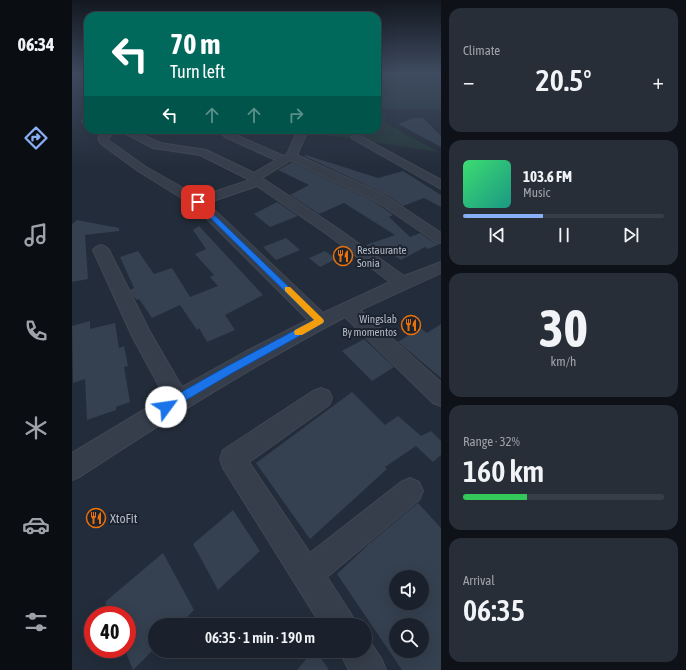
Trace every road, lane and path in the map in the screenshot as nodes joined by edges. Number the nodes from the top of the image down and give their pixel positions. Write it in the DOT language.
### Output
graph roads {
  1 [pos="106,134"];
  2 [pos="132,134"];
  3 [pos="301,134"];
  4 [pos="228,135"];
  5 [pos="356,137"];
  6 [pos="288,158"];
  7 [pos="256,179"];
  8 [pos="441,185"];
  9 [pos="198,202"];
  10 [pos="441,239"];
  11 [pos="101,250"];
  12 [pos="441,267"];
  13 [pos="402,283"];
  14 [pos="347,308"];
  15 [pos="320,321"];
  16 [pos="441,396"];
  17 [pos="321,398"];
  18 [pos="178,400"];
  19 [pos="72,466"];
  20 [pos="410,491"];
  21 [pos="307,574"];
  22 [pos="335,618"];
  23 [pos="361,658"];
  24 [pos="369,670"];
  1 -- 9 [label="street"];
  2 -- 7 [label="street"];
  3 -- 6 [label="street"];
  4 -- 6 [label="street"];
  5 -- 8 [label="street"];
  6 -- 7 [label="street"];
  6 -- 10 [label="street"];
  7 -- 9 [label="street"];
  7 -- 13 [label="street"];
  9 -- 15 [label="street"];
  11 -- 18 [label="street"];
  12 -- 13 [label="street"];
  13 -- 14 [label="street"];
  14 -- 15 [label="street"];
  14 -- 16 [label="street"];
  15 -- 18 [label="street"];
  17 -- 21 [label="street"];
  18 -- 19 [label="street"];
  20 -- 21 [label="street"];
  21 -- 22 [label="street"];
  23 -- 24 [label="street"];
}
